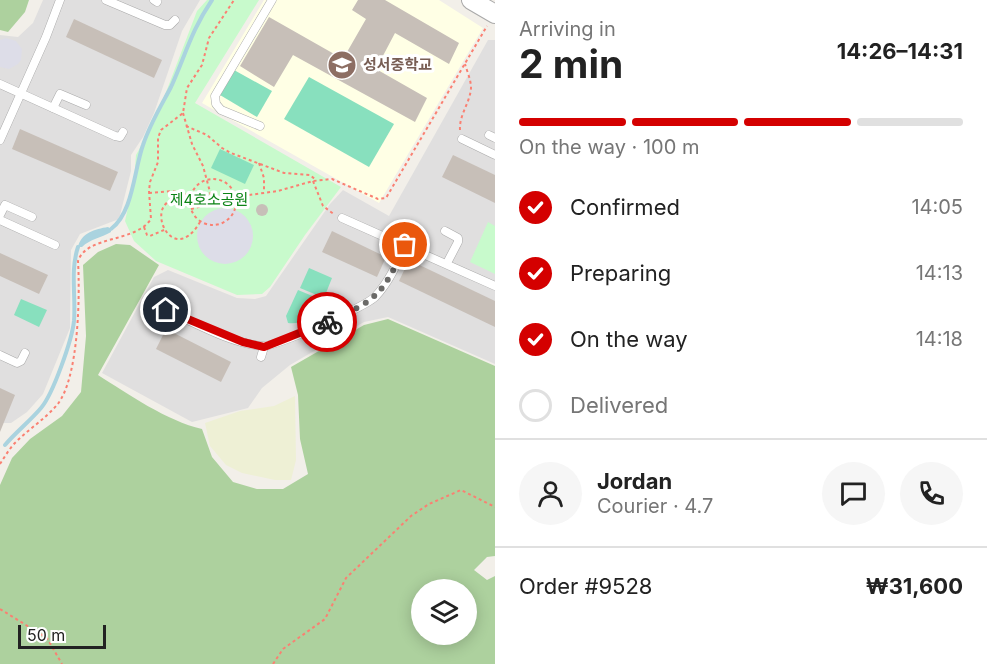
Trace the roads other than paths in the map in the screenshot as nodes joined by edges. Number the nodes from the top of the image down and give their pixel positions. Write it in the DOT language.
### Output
graph roads {
  1 [pos="60,0"];
  2 [pos="106,0"];
  3 [pos="272,0"];
  4 [pos="471,0"];
  5 [pos="495,14"];
  6 [pos="175,20"];
  7 [pos="0,84"];
  8 [pos="21,93"];
  9 [pos="86,105"];
  10 [pos="53,108"];
  11 [pos="260,126"];
  12 [pos="123,132"];
  13 [pos="462,139"];
  14 [pos="0,140"];
  15 [pos="495,154"];
  16 [pos="0,217"];
  17 [pos="32,217"];
  18 [pos="342,218"];
  19 [pos="445,231"];
  20 [pos="55,245"];
  21 [pos="405,245"];
  22 [pos="447,263"];
  23 [pos="495,286"];
  24 [pos="166,310"];
  25 [pos="264,347"];
  26 [pos="24,353"];
  27 [pos="0,354"];
  28 [pos="261,357"];
  1 -- 8 [label="lane"];
  2 -- 6 [label="lane"];
  3 -- 11 [label="lane"];
  4 -- 5 [label="street"];
  7 -- 8 [label="lane"];
  8 -- 10 [label="lane"];
  8 -- 14 [label="lane"];
  9 -- 10 [label="lane"];
  10 -- 12 [label="lane"];
  13 -- 15 [label="lane"];
  16 -- 17 [label="lane"];
  16 -- 20 [label="lane"];
  18 -- 21 [label="lane"];
  19 -- 22 [label="lane"];
  21 -- 22 [label="lane"];
  21 -- 25 [label="lane"];
  22 -- 23 [label="lane"];
  24 -- 25 [label="lane"];
  25 -- 28 [label="lane"];
  26 -- 27 [label="lane"];
}
